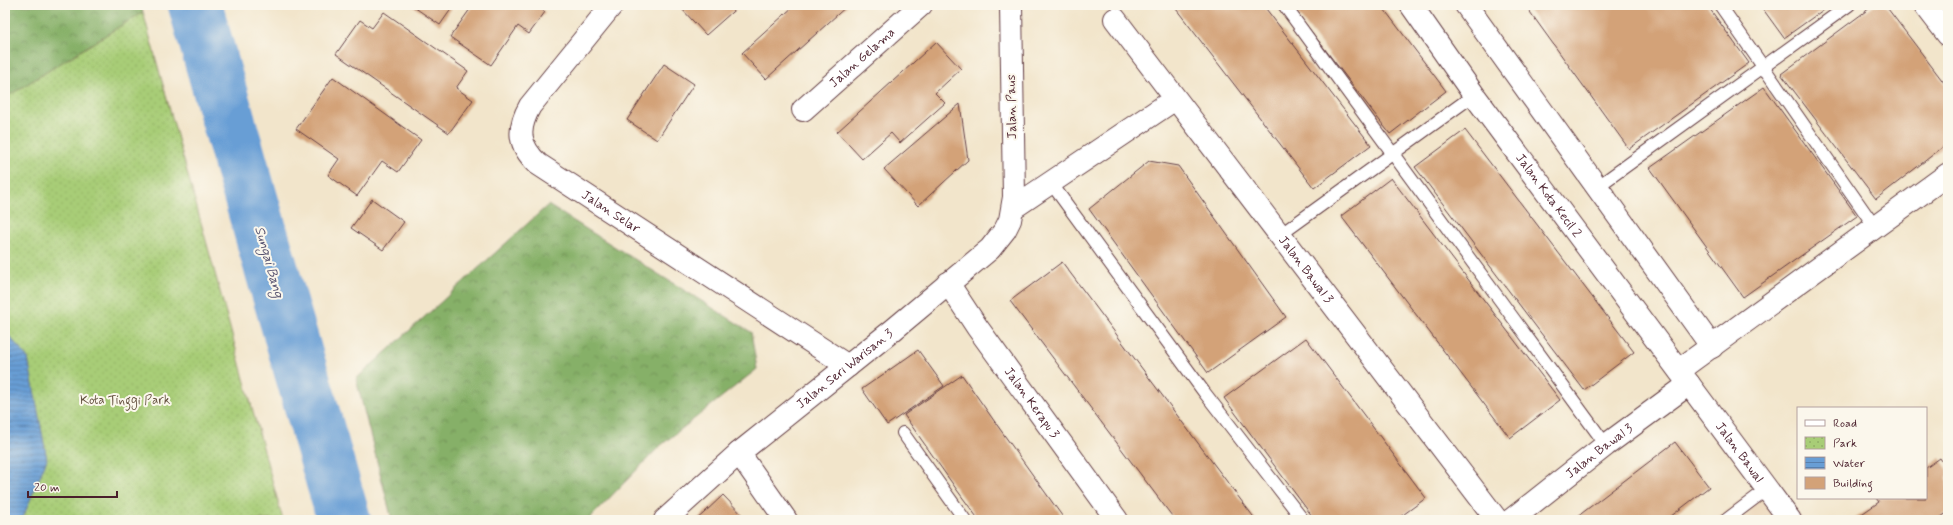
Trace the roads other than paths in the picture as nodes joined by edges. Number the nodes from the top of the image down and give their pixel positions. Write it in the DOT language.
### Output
graph roads {
  1 [pos="612,5"];
  2 [pos="921,5"];
  3 [pos="1011,5"];
  4 [pos="1284,5"];
  5 [pos="1411,5"];
  6 [pos="1466,5"];
  7 [pos="1720,5"];
  8 [pos="1849,5"];
  9 [pos="1926,5"];
  10 [pos="1115,20"];
  11 [pos="1948,35"];
  12 [pos="1764,66"];
  13 [pos="1474,95"];
  14 [pos="1175,98"];
  15 [pos="803,110"];
  16 [pos="1392,153"];
  17 [pos="1948,174"];
  18 [pos="1051,182"];
  19 [pos="1597,188"];
  20 [pos="1013,208"];
  21 [pos="1875,227"];
  22 [pos="1280,235"];
  23 [pos="948,283"];
  24 [pos="1712,347"];
  25 [pos="848,366"];
  26 [pos="1684,377"];
  27 [pos="903,432"];
  28 [pos="1606,445"];
  29 [pos="739,453"];
  30 [pos="1767,489"];
  31 [pos="665,520"];
  32 [pos="786,520"];
  33 [pos="965,520"];
  34 [pos="1117,520"];
  35 [pos="1303,520"];
  36 [pos="1498,520"];
  37 [pos="1510,520"];
  38 [pos="1726,520"];
  39 [pos="1790,520"];
  1 -- 25 [label="street, Jalan Selar"];
  2 -- 15 [label="street, Jalan Gelama"];
  3 -- 20 [label="street, Jalan Paus"];
  4 -- 16 [label="lane"];
  5 -- 13 [label="street, Jalan Kota Kecil 2"];
  6 -- 19 [label="street"];
  7 -- 12 [label="lane"];
  8 -- 12 [label="lane"];
  9 -- 11 [label="street"];
  10 -- 14 [label="street, Jalan Bawal 3"];
  12 -- 19 [label="lane"];
  12 -- 21 [label="lane"];
  13 -- 16 [label="lane"];
  13 -- 26 [label="street, Jalan Kota Kecil 2"];
  14 -- 18 [label="street"];
  14 -- 22 [label="street, Jalan Bawal 3"];
  16 -- 22 [label="lane"];
  16 -- 28 [label="lane"];
  17 -- 21 [label="street, Jalan Bawal 3"];
  18 -- 20 [label="street"];
  18 -- 35 [label="lane"];
  19 -- 24 [label="street"];
  20 -- 23 [label="street, Jalan Seri Warisan 3"];
  21 -- 24 [label="street, Jalan Bawal 3"];
  22 -- 36 [label="street, Jalan Bawal 3"];
  23 -- 25 [label="street, Jalan Seri Warisan 3"];
  23 -- 34 [label="street, Jalan Kerapu 3"];
  24 -- 26 [label="street, Jalan Bawal 3"];
  25 -- 29 [label="street, Jalan Seri Warisan 3"];
  26 -- 28 [label="street, Jalan Bawal 3"];
  26 -- 30 [label="street, Jalan Bawal"];
  27 -- 33 [label="lane"];
  28 -- 37 [label="street, Jalan Bawal 3"];
  29 -- 31 [label="street, Jalan Seri Warisan 3"];
  29 -- 32 [label="street"];
  30 -- 38 [label="lane"];
  30 -- 39 [label="street, Jalan Bawal"];
}
